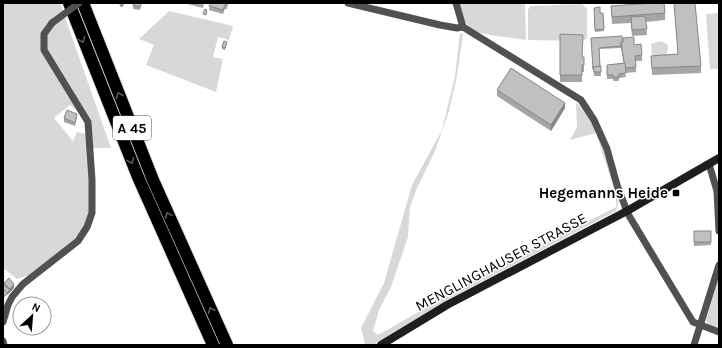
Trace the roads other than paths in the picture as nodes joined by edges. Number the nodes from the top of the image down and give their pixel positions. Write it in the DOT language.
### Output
graph roads {
  1 [pos="69,3"];
  2 [pos="79,3"];
  3 [pos="83,3"];
  4 [pos="348,3"];
  5 [pos="456,3"];
  6 [pos="463,27"];
  7 [pos="719,158"];
  8 [pos="709,164"];
  9 [pos="627,210"];
  10 [pos="719,231"];
  11 [pos="719,265"];
  12 [pos="198,313"];
  13 [pos="3,322"];
  14 [pos="699,325"];
  15 [pos="719,332"];
  16 [pos="3,341"];
  17 [pos="4,345"];
  18 [pos="209,345"];
  19 [pos="213,345"];
  20 [pos="227,345"];
  21 [pos="381,345"];
  22 [pos="694,345"];
  1 -- 12 [label="highway, A 45, one-way"];
  2 -- 13 [label="street, bridge"];
  20 -- 3 [label="highway, A 45, one-way"];
  4 -- 6 [label="street"];
  5 -- 6 [label="street"];
  6 -- 9 [label="street"];
  7 -- 8 [label="street, MENGLINGHAUSER STRASSE"];
  8 -- 9 [label="street, MENGLINGHAUSER STRASSE"];
  8 -- 10 [label="street"];
  9 -- 14 [label="street"];
  9 -- 21 [label="street, MENGLINGHAUSER STRASSE"];
  11 -- 14 [label="street"];
  12 -- 18 [label="highway"];
  12 -- 19 [label="highway, A 45"];
  14 -- 15 [label="street"];
  14 -- 22 [label="street"];
  16 -- 17 [label="street"];
}
